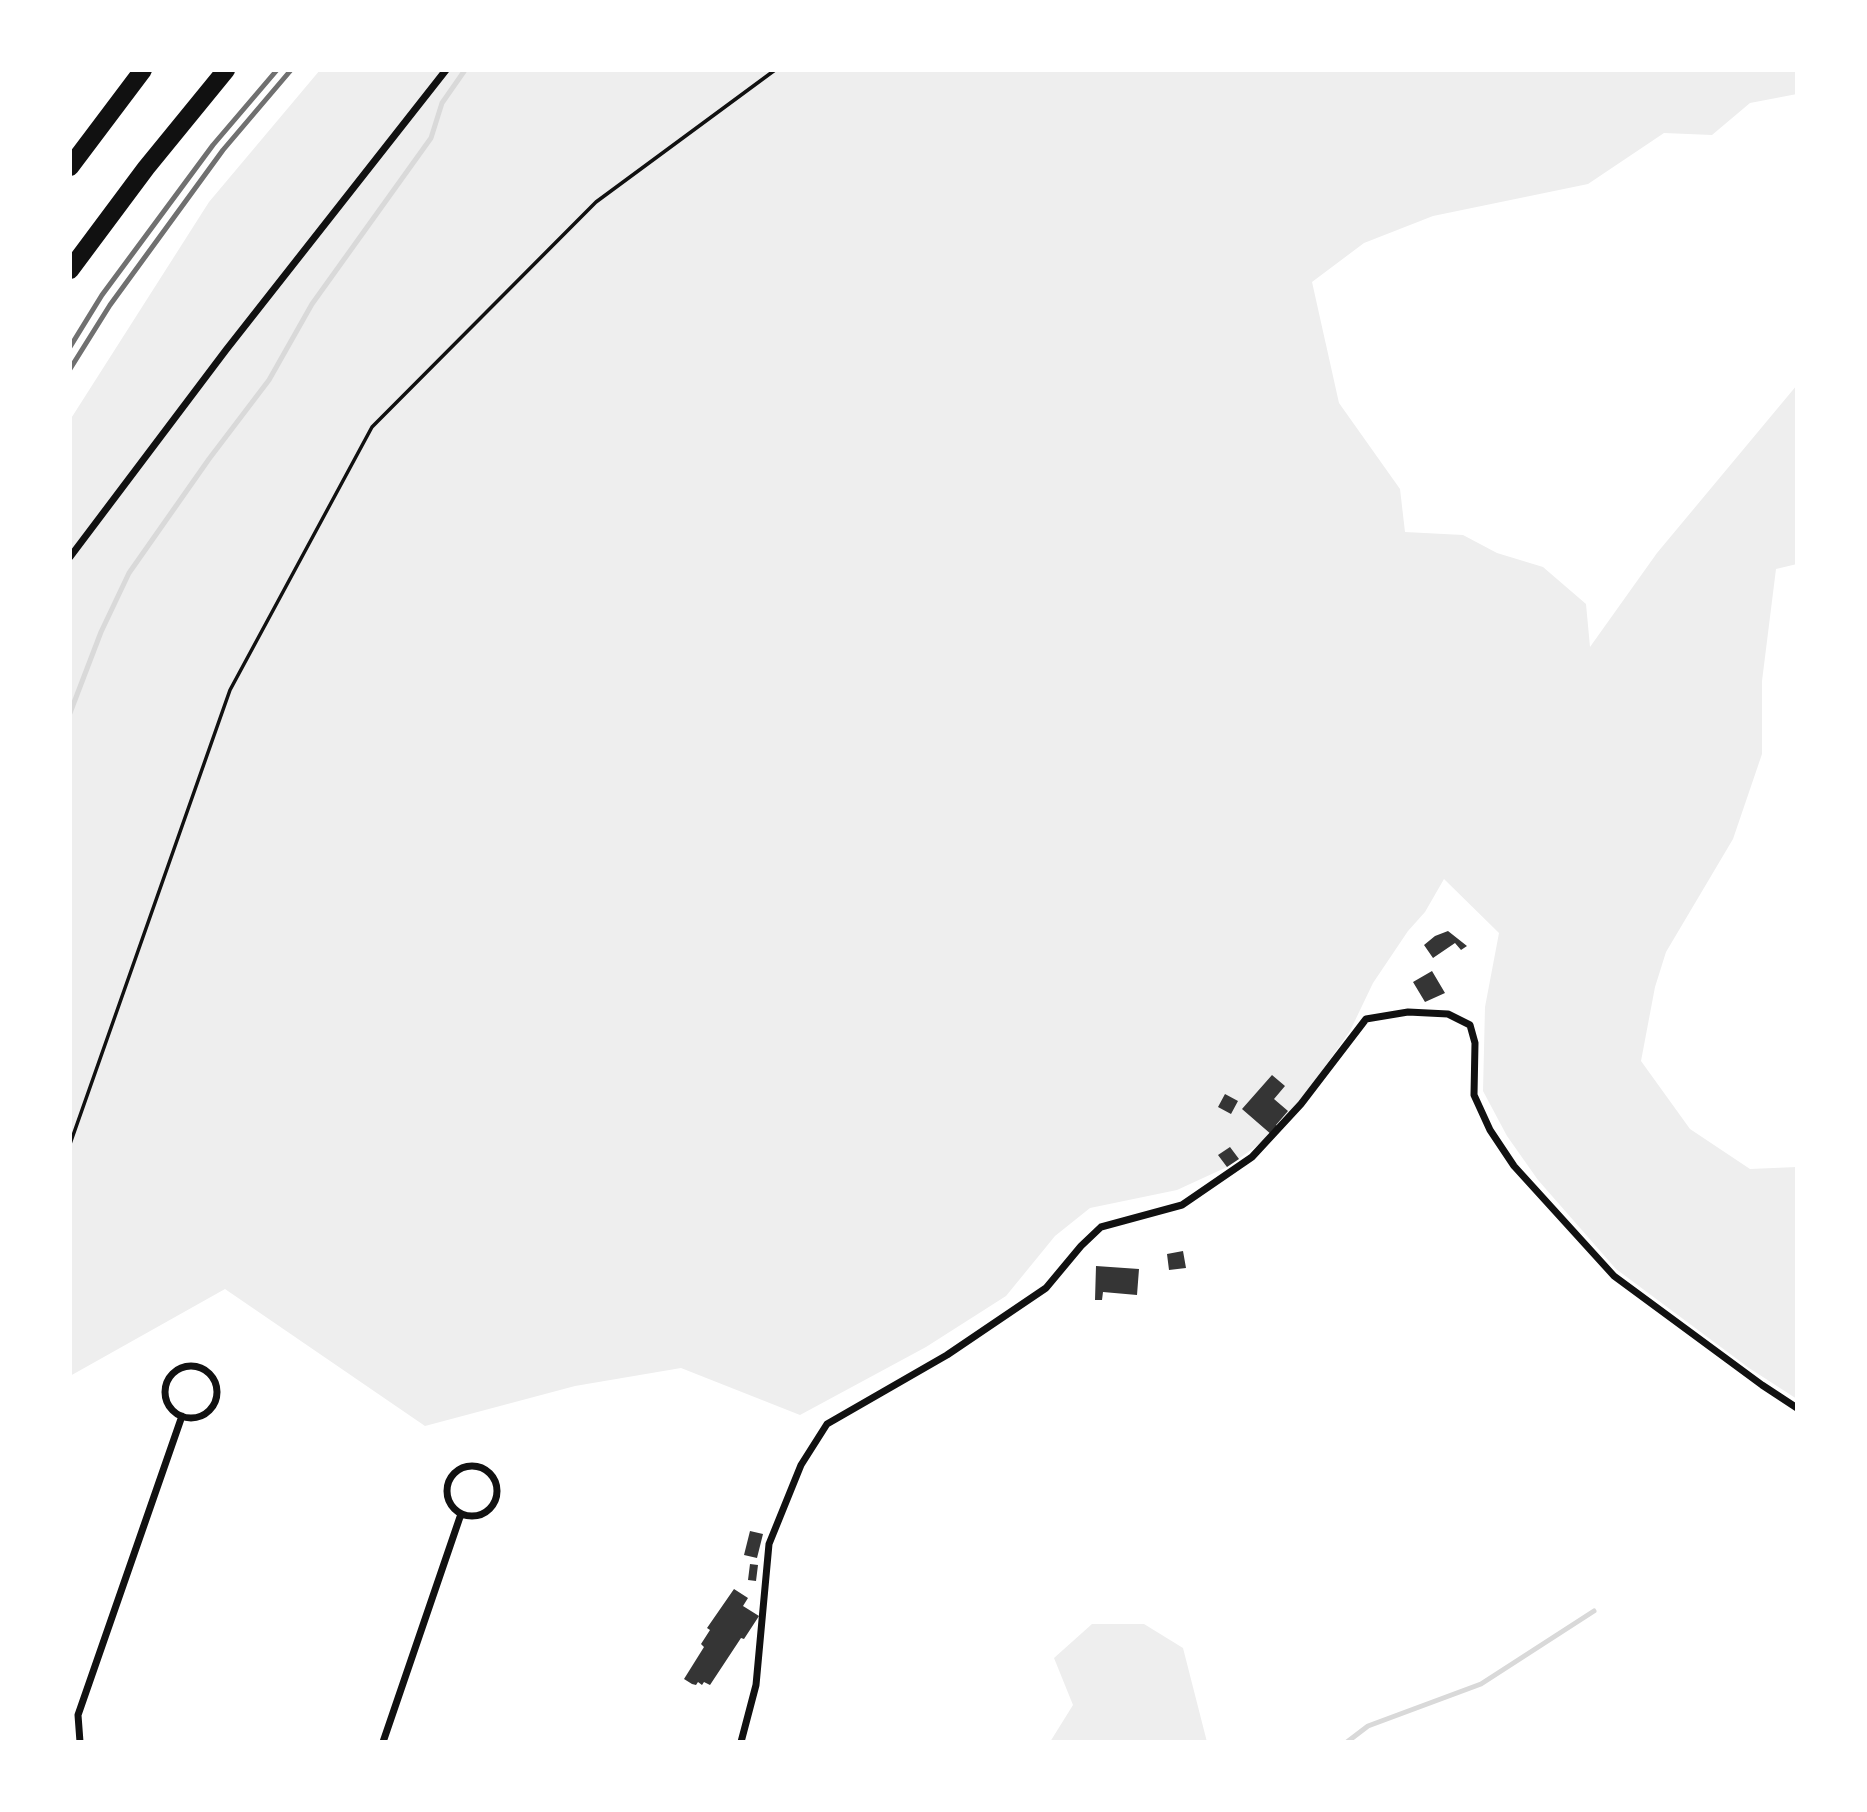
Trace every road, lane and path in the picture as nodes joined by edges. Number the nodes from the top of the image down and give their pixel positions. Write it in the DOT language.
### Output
graph roads {
  1 [pos="143,70"];
  2 [pos="226,70"];
  3 [pos="446,70"];
  4 [pos="775,70"];
  5 [pos="99,128"];
  6 [pos="70,153"];
  7 [pos="70,167"];
  8 [pos="70,270"];
  9 [pos="70,557"];
  10 [pos="70,1144"];
  11 [pos="1797,1408"];
  12 [pos="182,1416"];
  13 [pos="461,1514"];
  14 [pos="80,1742"];
  15 [pos="383,1742"];
  16 [pos="741,1742"];
  1 -- 5 [label="highway"];
  2 -- 8 [label="highway"];
  3 -- 9 [label="street"];
  4 -- 10 [label="path"];
  5 -- 6 [label="highway"];
  5 -- 7 [label="highway"];
  11 -- 16 [label="street"];
  12 -- 12 [label="street"];
  12 -- 14 [label="street"];
  13 -- 13 [label="street"];
  13 -- 15 [label="street"];
}
